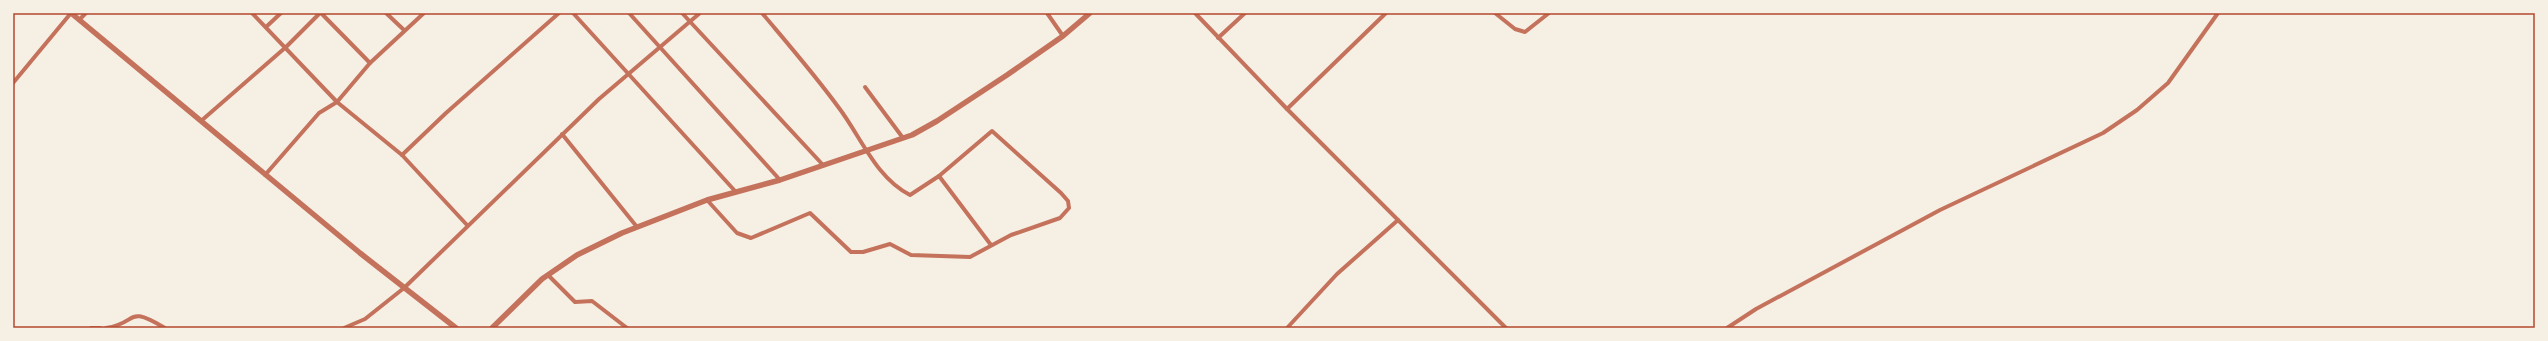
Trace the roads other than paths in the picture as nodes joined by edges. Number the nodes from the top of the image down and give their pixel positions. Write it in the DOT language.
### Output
graph roads {
  1 [pos="71,13"];
  2 [pos="86,13"];
  3 [pos="252,13"];
  4 [pos="281,13"];
  5 [pos="320,13"];
  6 [pos="386,13"];
  7 [pos="424,13"];
  8 [pos="559,13"];
  9 [pos="573,13"];
  10 [pos="629,13"];
  11 [pos="682,13"];
  12 [pos="700,13"];
  13 [pos="762,13"];
  14 [pos="1046,13"];
  15 [pos="1090,13"];
  16 [pos="1195,13"];
  17 [pos="1245,13"];
  18 [pos="1386,13"];
  19 [pos="1495,13"];
  20 [pos="1549,13"];
  21 [pos="2218,13"];
  22 [pos="79,20"];
  23 [pos="690,22"];
  24 [pos="266,27"];
  25 [pos="404,30"];
  26 [pos="1063,36"];
  27 [pos="1218,38"];
  28 [pos="286,47"];
  29 [pos="660,48"];
  30 [pos="370,63"];
  31 [pos="628,74"];
  32 [pos="13,83"];
  33 [pos="865,87"];
  34 [pos="337,102"];
  35 [pos="1288,109"];
  36 [pos="201,121"];
  37 [pos="562,134"];
  38 [pos="903,138"];
  39 [pos="868,151"];
  40 [pos="402,155"];
  41 [pos="823,166"];
  42 [pos="264,175"];
  43 [pos="939,176"];
  44 [pos="780,180"];
  45 [pos="735,191"];
  46 [pos="707,200"];
  47 [pos="1398,220"];
  48 [pos="467,225"];
  49 [pos="637,227"];
  50 [pos="991,245"];
  51 [pos="548,275"];
  52 [pos="404,288"];
  53 [pos="114,327"];
  54 [pos="91,328"];
  55 [pos="100,328"];
  56 [pos="106,328"];
  57 [pos="165,328"];
  58 [pos="344,328"];
  59 [pos="456,328"];
  60 [pos="492,328"];
  61 [pos="627,328"];
  62 [pos="1287,328"];
  63 [pos="1506,328"];
  64 [pos="1727,328"];
  1 -- 22 [label="street"];
  1 -- 32 [label="street"];
  2 -- 22 [label="street"];
  3 -- 24 [label="street"];
  4 -- 24 [label="street"];
  5 -- 28 [label="street"];
  5 -- 30 [label="street"];
  6 -- 25 [label="street"];
  7 -- 25 [label="street"];
  8 -- 40 [label="street"];
  9 -- 31 [label="street"];
  10 -- 29 [label="street"];
  11 -- 23 [label="street"];
  12 -- 23 [label="street"];
  13 -- 39 [label="street"];
  14 -- 26 [label="street"];
  15 -- 26 [label="street"];
  16 -- 27 [label="street"];
  17 -- 27 [label="street"];
  18 -- 35 [label="street"];
  19 -- 20 [label="street"];
  21 -- 64 [label="street"];
  22 -- 36 [label="street"];
  23 -- 29 [label="street"];
  23 -- 41 [label="street"];
  24 -- 28 [label="street"];
  25 -- 30 [label="street"];
  26 -- 38 [label="street"];
  27 -- 35 [label="street"];
  28 -- 34 [label="street"];
  28 -- 36 [label="street"];
  29 -- 31 [label="street"];
  29 -- 44 [label="street"];
  30 -- 34 [label="street"];
  31 -- 37 [label="street"];
  31 -- 45 [label="street"];
  33 -- 38 [label="street"];
  34 -- 40 [label="street"];
  34 -- 42 [label="street"];
  35 -- 47 [label="street"];
  36 -- 42 [label="street"];
  37 -- 48 [label="street"];
  37 -- 49 [label="street"];
  38 -- 39 [label="street"];
  39 -- 41 [label="street"];
  39 -- 43 [label="street"];
  40 -- 48 [label="street"];
  41 -- 44 [label="street"];
  42 -- 52 [label="street"];
  43 -- 50 [label="street"];
  43 -- 50 [label="street"];
  44 -- 45 [label="street"];
  45 -- 46 [label="street"];
  46 -- 49 [label="street"];
  46 -- 50 [label="street"];
  47 -- 62 [label="street"];
  47 -- 63 [label="street"];
  48 -- 52 [label="street"];
  49 -- 51 [label="street"];
  51 -- 60 [label="street"];
  51 -- 61 [label="street"];
  52 -- 58 [label="street"];
  52 -- 59 [label="street"];
  53 -- 56 [label="street"];
  53 -- 57 [label="street"];
  54 -- 55 [label="street"];
}
